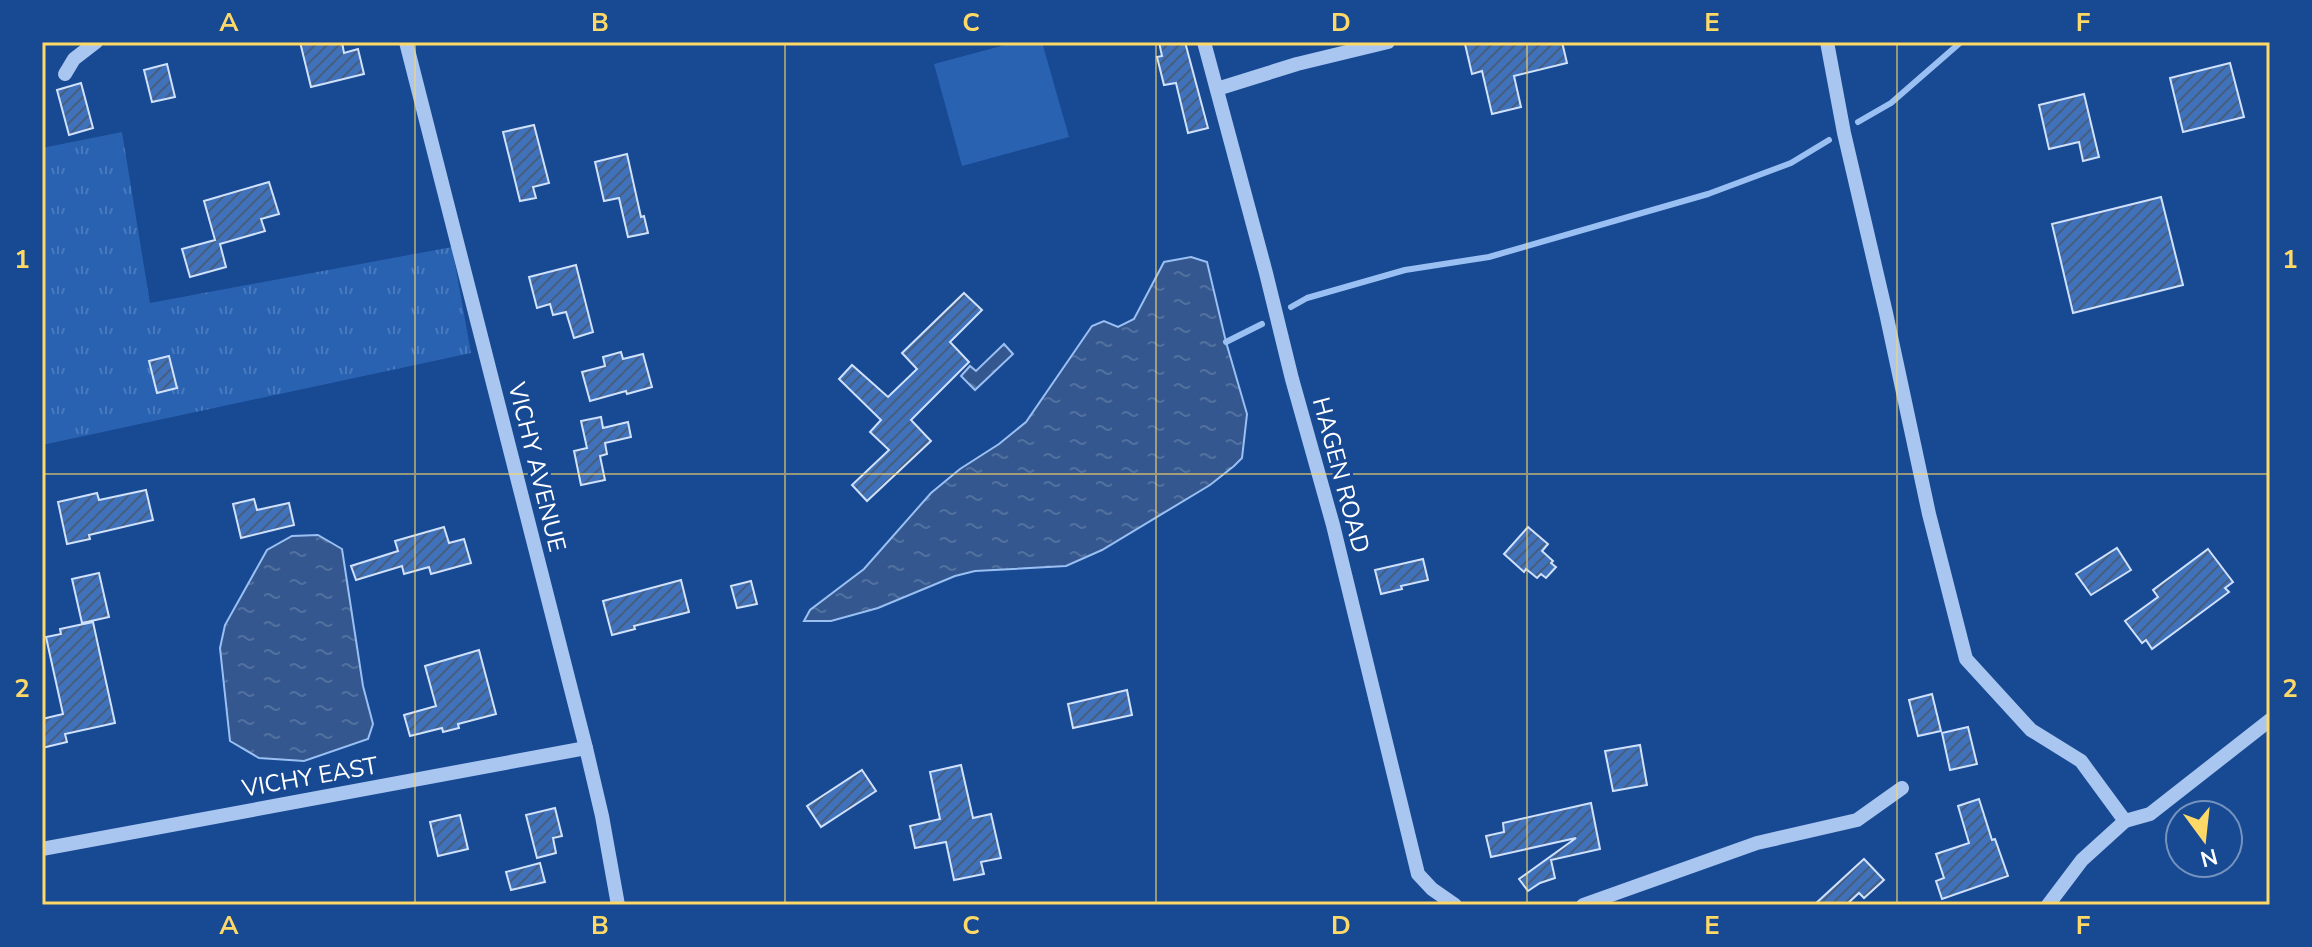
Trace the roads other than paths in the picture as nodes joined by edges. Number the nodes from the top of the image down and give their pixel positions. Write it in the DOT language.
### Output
graph roads {
  1 [pos="96,42"];
  2 [pos="406,42"];
  3 [pos="1204,42"];
  4 [pos="1388,42"];
  5 [pos="1827,42"];
  6 [pos="65,74"];
  7 [pos="1217,89"];
  8 [pos="2270,720"];
  9 [pos="586,748"];
  10 [pos="1902,788"];
  11 [pos="2125,821"];
  12 [pos="42,849"];
  13 [pos="618,905"];
  14 [pos="1455,905"];
  15 [pos="1583,905"];
  16 [pos="2048,905"];
  1 -- 6 [label="street"];
  2 -- 9 [label="street, VICHY AVENUE"];
  3 -- 7 [label="street, HAGEN ROAD"];
  4 -- 7 [label="street"];
  5 -- 11 [label="street"];
  7 -- 14 [label="street, HAGEN ROAD"];
  8 -- 11 [label="street"];
  9 -- 12 [label="street, VICHY EAST"];
  9 -- 13 [label="street, VICHY AVENUE"];
  10 -- 15 [label="street"];
  11 -- 16 [label="street"];
}
